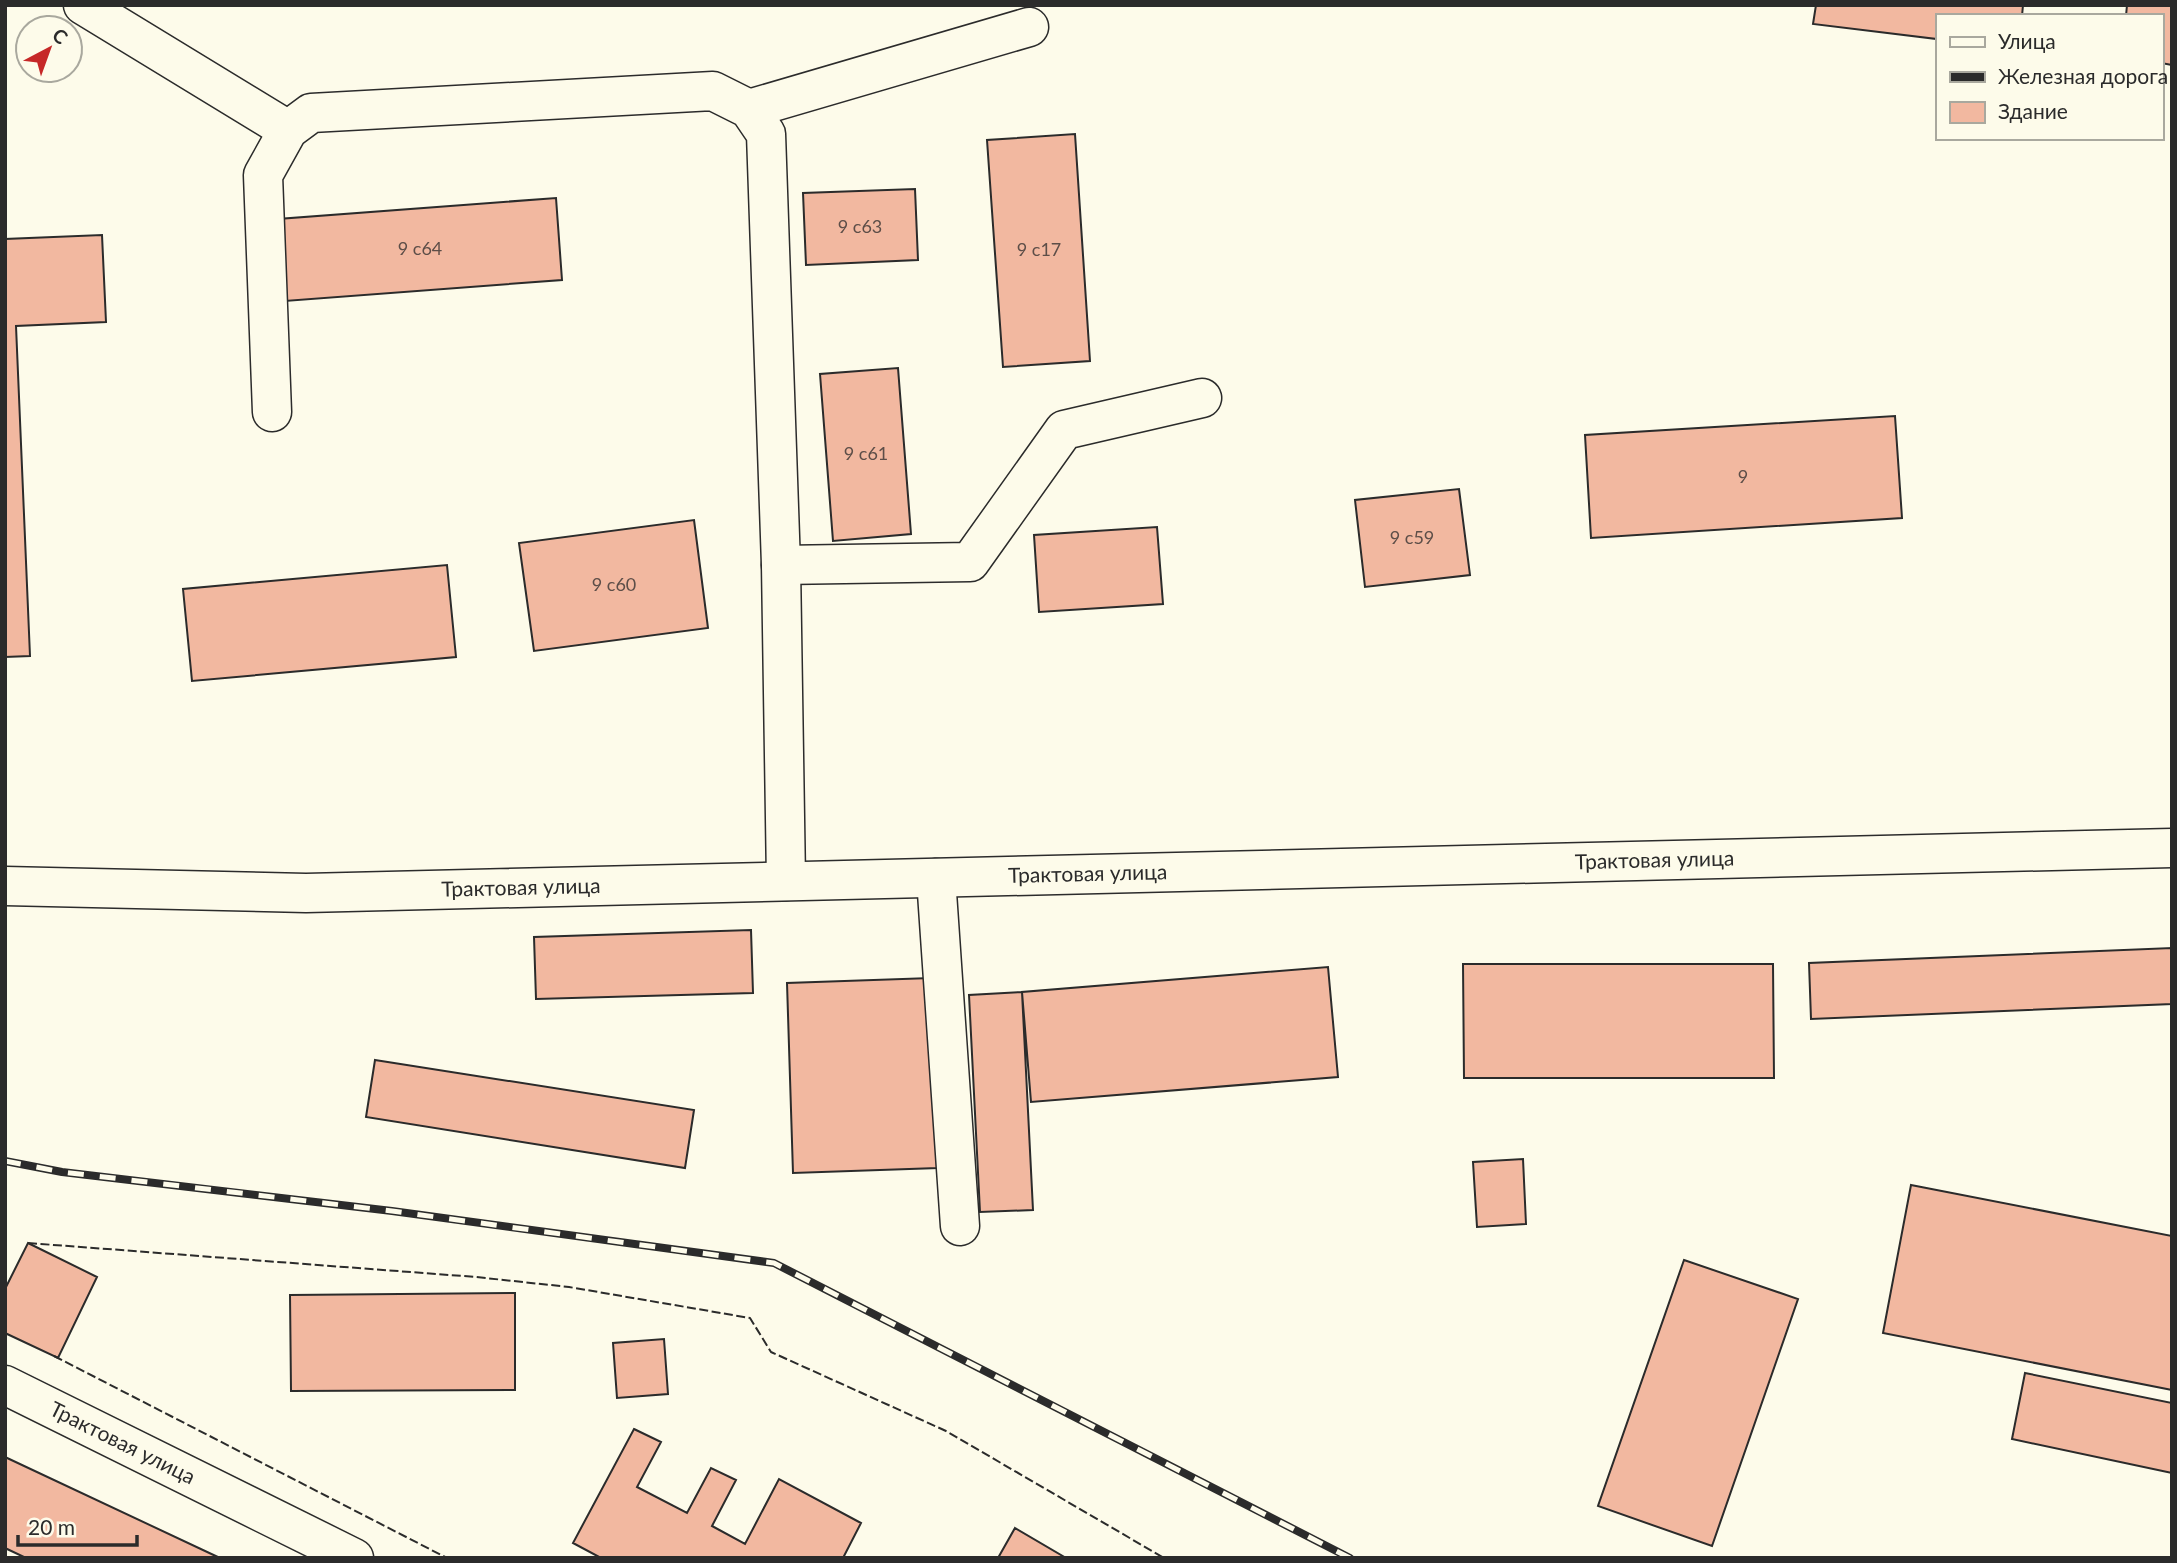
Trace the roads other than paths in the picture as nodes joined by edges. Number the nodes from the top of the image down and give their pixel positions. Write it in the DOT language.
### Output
graph roads {
  1 [pos="83,5"];
  2 [pos="1029,27"];
  3 [pos="748,109"];
  4 [pos="288,130"];
  5 [pos="1202,398"];
  6 [pos="272,412"];
  7 [pos="782,565"];
  8 [pos="2172,848"];
  9 [pos="936,878"];
  10 [pos="786,881"];
  11 [pos="5,886"];
  12 [pos="960,1226"];
  13 [pos="5,1385"];
  14 [pos="354,1558"];
  1 -- 4 [label="main road"];
  2 -- 3 [label="main road"];
  3 -- 4 [label="main road"];
  3 -- 7 [label="main road"];
  4 -- 6 [label="main road"];
  5 -- 7 [label="main road"];
  7 -- 10 [label="main road"];
  8 -- 9 [label="main road, Трактовая улица"];
  9 -- 10 [label="main road, Трактовая улица"];
  9 -- 12 [label="main road"];
  10 -- 11 [label="main road, Трактовая улица"];
  13 -- 14 [label="main road, Трактовая улица"];
}
